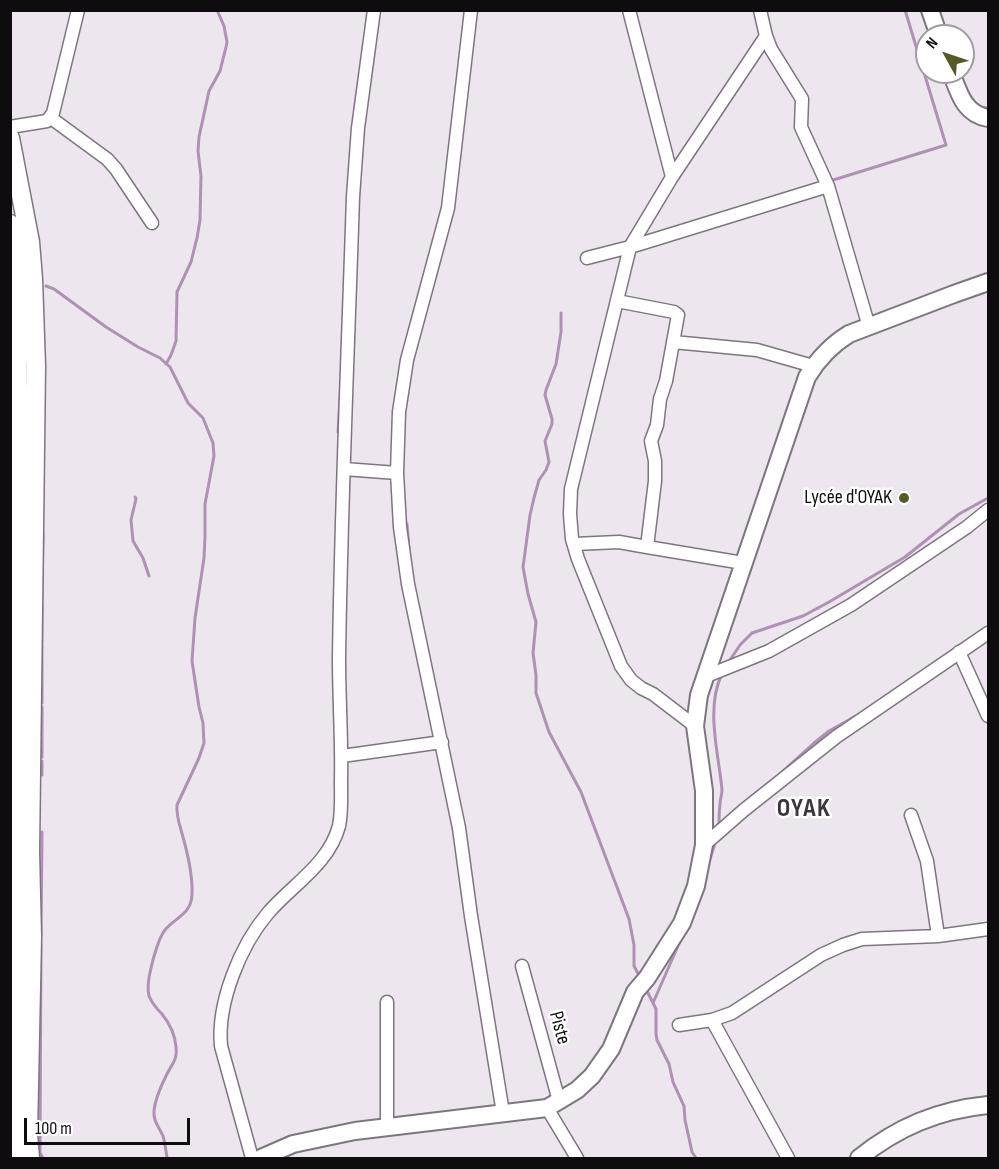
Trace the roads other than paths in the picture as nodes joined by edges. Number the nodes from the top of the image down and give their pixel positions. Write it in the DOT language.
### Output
graph roads {
  1 [pos="78,10"];
  2 [pos="374,10"];
  3 [pos="471,10"];
  4 [pos="629,10"];
  5 [pos="760,10"];
  6 [pos="766,36"];
  7 [pos="955,84"];
  8 [pos="51,118"];
  9 [pos="988,118"];
  10 [pos="10,127"];
  11 [pos="10,138"];
  12 [pos="672,177"];
  13 [pos="828,186"];
  14 [pos="152,223"];
  15 [pos="10,224"];
  16 [pos="630,247"];
  17 [pos="587,258"];
  18 [pos="988,282"];
  19 [pos="617,301"];
  20 [pos="869,327"];
  21 [pos="673,342"];
  22 [pos="813,366"];
  23 [pos="344,469"];
  24 [pos="397,473"];
  25 [pos="14,478"];
  26 [pos="988,510"];
  27 [pos="574,544"];
  28 [pos="647,548"];
  29 [pos="743,563"];
  30 [pos="988,633"];
  31 [pos="959,652"];
  32 [pos="704,677"];
  33 [pos="14,716"];
  34 [pos="988,716"];
  35 [pos="695,726"];
  36 [pos="442,742"];
  37 [pos="342,756"];
  38 [pos="911,815"];
  39 [pos="704,844"];
  40 [pos="988,929"];
  41 [pos="938,936"];
  42 [pos="522,966"];
  43 [pos="387,1002"];
  44 [pos="19,1003"];
  45 [pos="712,1020"];
  46 [pos="680,1025"];
  47 [pos="553,1105"];
  48 [pos="988,1106"];
  49 [pos="503,1113"];
  50 [pos="387,1128"];
  51 [pos="12,1132"];
  52 [pos="15,1158"];
  53 [pos="30,1158"];
  54 [pos="252,1158"];
  55 [pos="261,1158"];
  56 [pos="577,1158"];
  57 [pos="788,1158"];
  58 [pos="859,1158"];
  1 -- 8 [label="street"];
  2 -- 23 [label="street"];
  3 -- 24 [label="street"];
  4 -- 12 [label="street"];
  5 -- 6 [label="street"];
  6 -- 12 [label="street"];
  6 -- 13 [label="street"];
  7 -- 9 [label="main road"];
  8 -- 10 [label="street"];
  8 -- 14 [label="street"];
  11 -- 44 [label="main road"];
  12 -- 16 [label="street"];
  13 -- 16 [label="street"];
  13 -- 20 [label="street"];
  15 -- 25 [label="main road"];
  16 -- 17 [label="street"];
  16 -- 19 [label="street"];
  18 -- 20 [label="main road"];
  19 -- 21 [label="street"];
  19 -- 27 [label="street"];
  20 -- 22 [label="main road"];
  21 -- 22 [label="street"];
  21 -- 28 [label="street"];
  22 -- 29 [label="main road"];
  23 -- 24 [label="street"];
  23 -- 37 [label="street"];
  24 -- 36 [label="street"];
  25 -- 33 [label="main road"];
  26 -- 32 [label="street"];
  27 -- 28 [label="street"];
  27 -- 35 [label="street"];
  28 -- 29 [label="street"];
  29 -- 32 [label="main road"];
  30 -- 31 [label="street"];
  31 -- 34 [label="street"];
  31 -- 39 [label="street"];
  32 -- 35 [label="main road"];
  33 -- 44 [label="main road"];
  35 -- 39 [label="main road"];
  36 -- 37 [label="street"];
  36 -- 49 [label="street"];
  37 -- 54 [label="street"];
  38 -- 41 [label="street"];
  39 -- 47 [label="main road"];
  40 -- 41 [label="street"];
  41 -- 45 [label="street"];
  42 -- 47 [label="street, Piste"];
  43 -- 50 [label="street"];
  44 -- 51 [label="main road"];
  44 -- 53 [label="main road"];
  45 -- 46 [label="street"];
  45 -- 57 [label="street"];
  47 -- 49 [label="main road"];
  47 -- 56 [label="street, Piste"];
  48 -- 58 [label="main road"];
  49 -- 50 [label="main road"];
  50 -- 55 [label="main road"];
  51 -- 52 [label="main road"];
}
